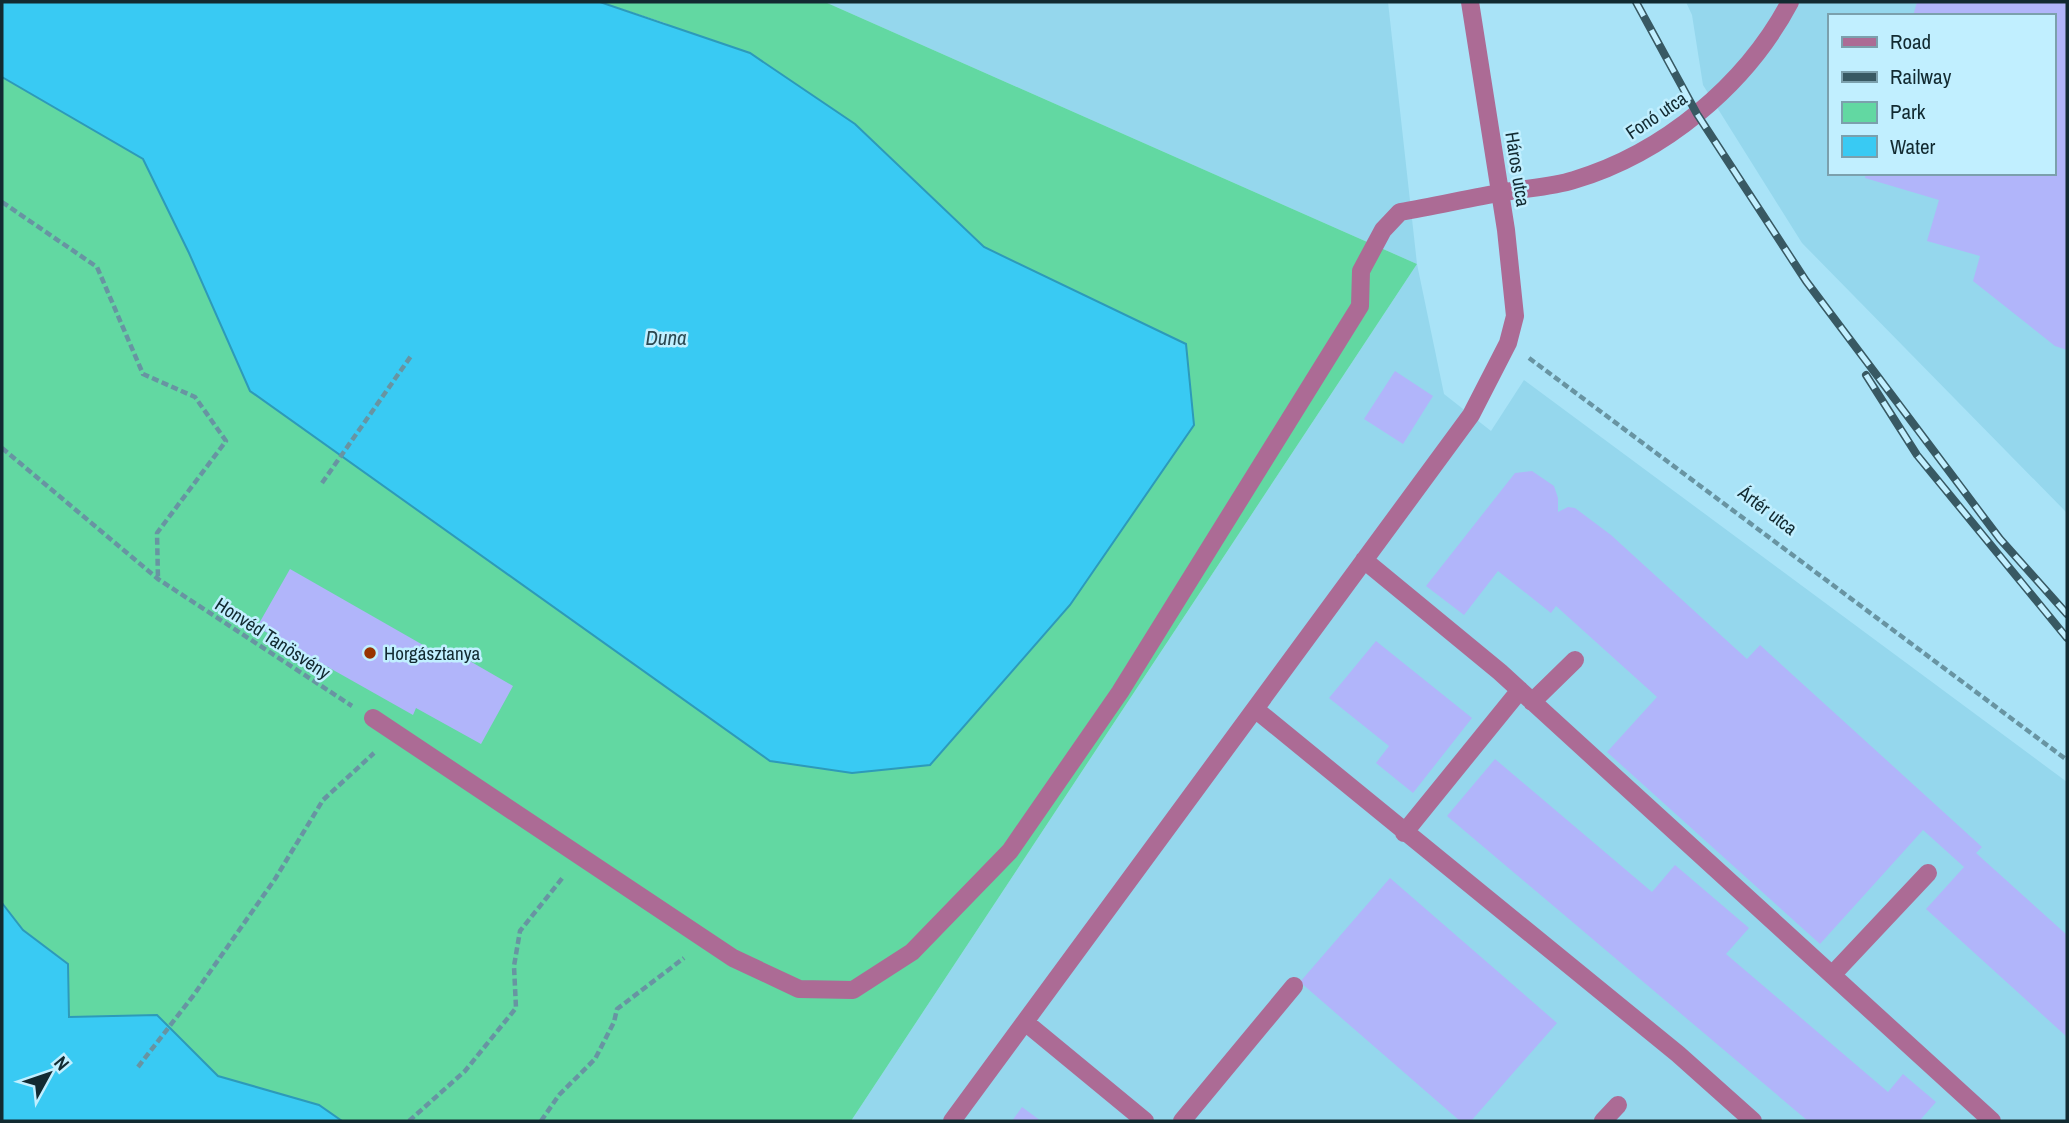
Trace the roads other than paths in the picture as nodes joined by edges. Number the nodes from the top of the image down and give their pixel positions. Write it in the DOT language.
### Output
graph roads {
  1 [pos="1470,2"];
  2 [pos="1790,2"];
  3 [pos="1500,193"];
  4 [pos="1364,561"];
  5 [pos="1575,660"];
  6 [pos="1526,696"];
  7 [pos="1255,709"];
  8 [pos="373,718"];
  9 [pos="1404,833"];
  10 [pos="1928,873"];
  11 [pos="1832,975"];
  12 [pos="1294,986"];
  13 [pos="1025,1022"];
  14 [pos="1618,1105"];
  15 [pos="952,1121"];
  16 [pos="1145,1121"];
  17 [pos="1182,1121"];
  18 [pos="1603,1121"];
  19 [pos="1753,1121"];
  20 [pos="1992,1121"];
  1 -- 3 [label="street, Háros utca"];
  2 -- 3 [label="street, Fonó utca"];
  3 -- 4 [label="street, Háros utca"];
  3 -- 8 [label="street, Fonó utca"];
  4 -- 6 [label="street"];
  4 -- 7 [label="street"];
  5 -- 6 [label="street"];
  6 -- 9 [label="street"];
  6 -- 11 [label="street"];
  7 -- 9 [label="street"];
  7 -- 13 [label="street"];
  9 -- 19 [label="street"];
  10 -- 11 [label="street"];
  11 -- 20 [label="street"];
  12 -- 17 [label="street"];
  13 -- 15 [label="street"];
  13 -- 16 [label="street"];
  14 -- 18 [label="street"];
}
